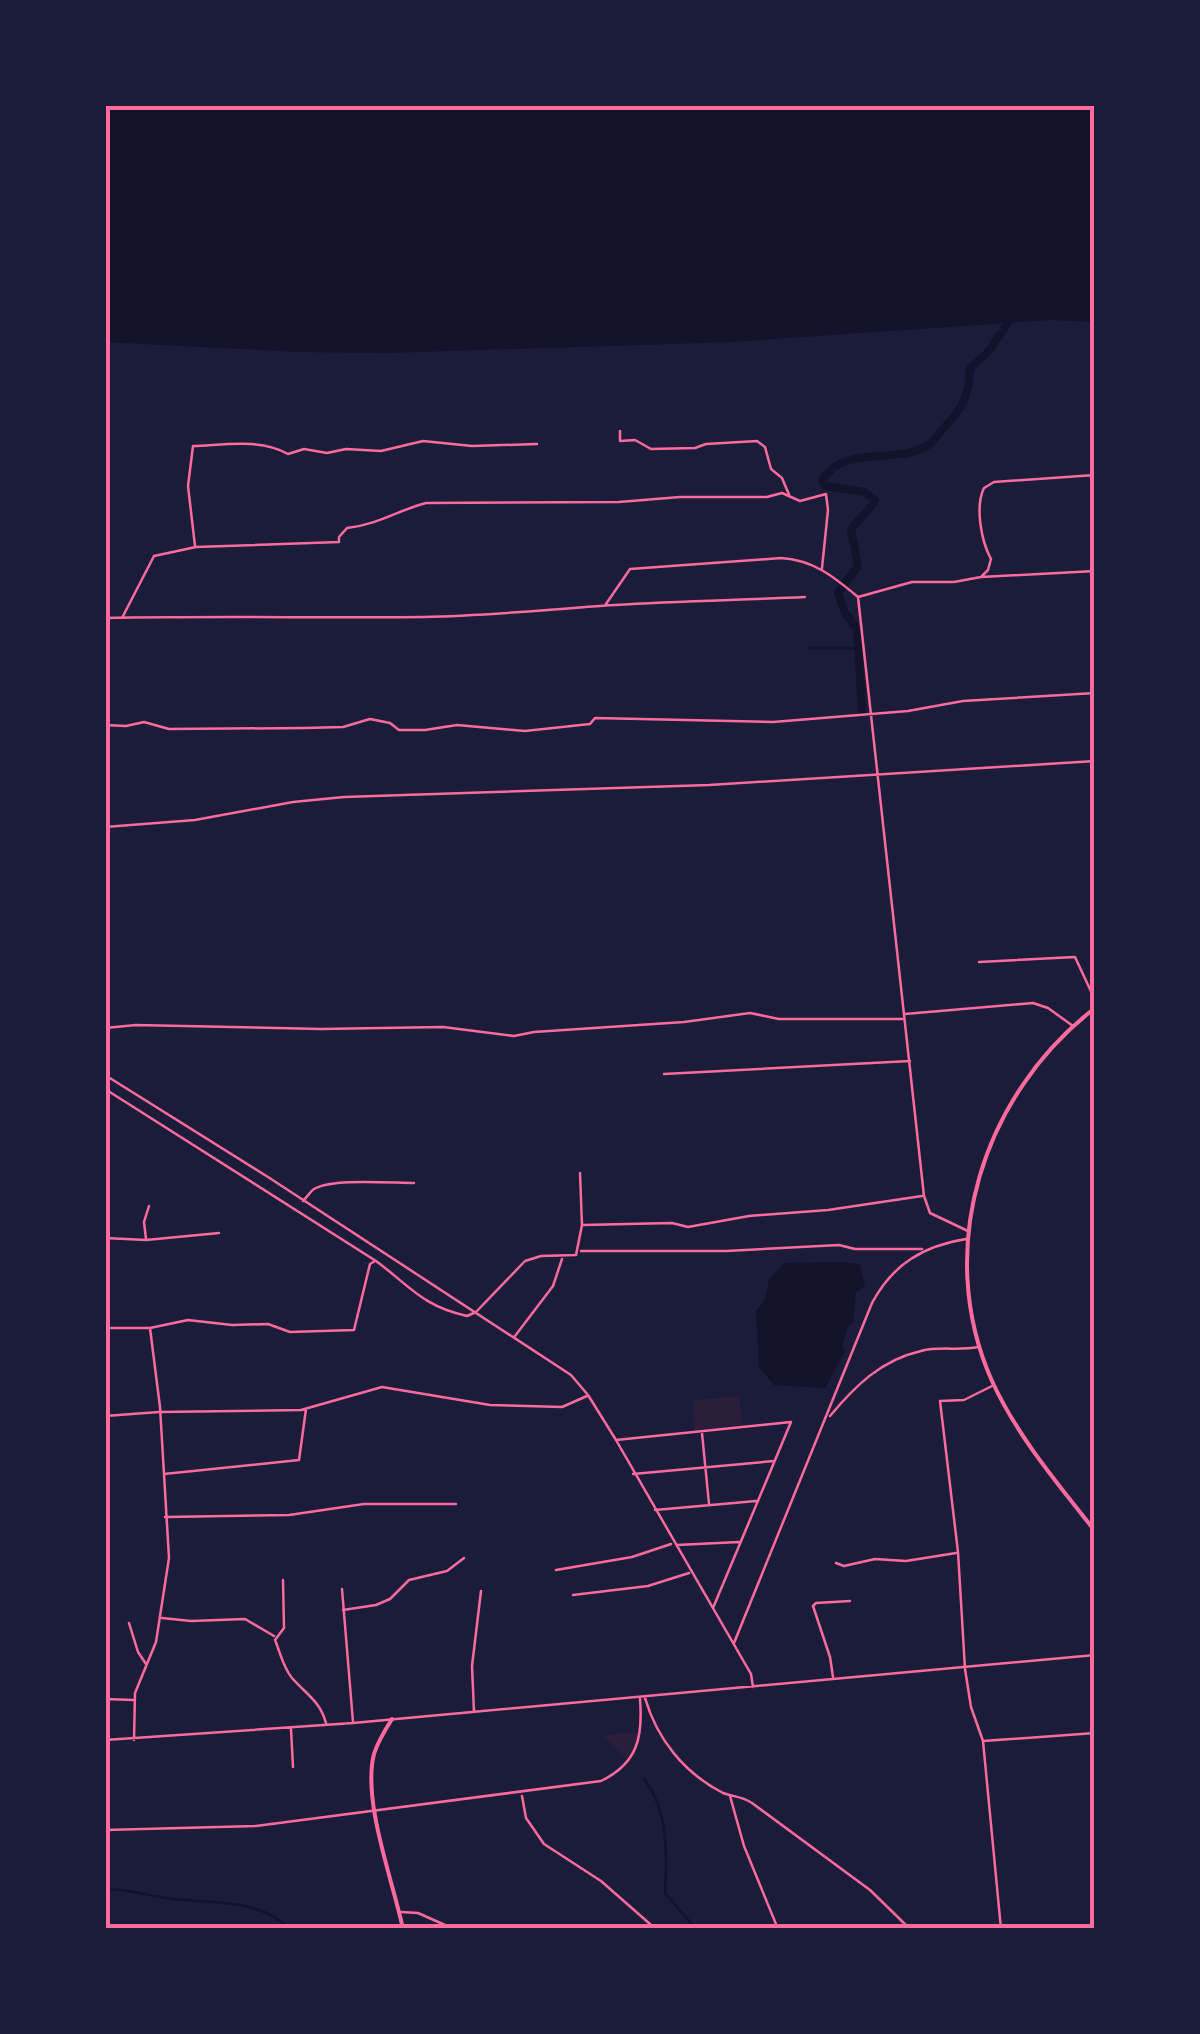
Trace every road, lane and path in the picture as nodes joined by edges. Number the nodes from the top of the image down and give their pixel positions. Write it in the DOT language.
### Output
graph roads {
  1 [pos="620,431"];
  2 [pos="536,444"];
  3 [pos="1095,475"];
  4 [pos="790,498"];
  5 [pos="196,547"];
  6 [pos="822,568"];
  7 [pos="1095,571"];
  8 [pos="981,577"];
  9 [pos="805,597"];
  10 [pos="858,597"];
  11 [pos="605,606"];
  12 [pos="105,618"];
  13 [pos="122,618"];
  14 [pos="1095,693"];
  15 [pos="871,715"];
  16 [pos="105,725"];
  17 [pos="1095,761"];
  18 [pos="878,775"];
  19 [pos="105,826"];
  20 [pos="979,962"];
  21 [pos="1095,1000"];
  22 [pos="1095,1008"];
  23 [pos="904,1016"];
  24 [pos="1073,1026"];
  25 [pos="105,1028"];
  26 [pos="910,1061"];
  27 [pos="664,1074"];
  28 [pos="105,1075"];
  29 [pos="105,1089"];
  30 [pos="580,1174"];
  31 [pos="268,1178"];
  32 [pos="414,1183"];
  33 [pos="261,1188"];
  34 [pos="924,1196"];
  35 [pos="304,1202"];
  36 [pos="148,1206"];
  37 [pos="582,1225"];
  38 [pos="968,1231"];
  39 [pos="219,1234"];
  40 [pos="105,1238"];
  41 [pos="968,1239"];
  42 [pos="146,1240"];
  43 [pos="925,1249"];
  44 [pos="580,1251"];
  45 [pos="563,1257"];
  46 [pos="376,1261"];
  47 [pos="476,1312"];
  48 [pos="105,1328"];
  49 [pos="150,1328"];
  50 [pos="514,1338"];
  51 [pos="979,1346"];
  52 [pos="994,1385"];
  53 [pos="588,1396"];
  54 [pos="307,1408"];
  55 [pos="159,1412"];
  56 [pos="105,1416"];
  57 [pos="826,1421"];
  58 [pos="702,1431"];
  59 [pos="616,1440"];
  60 [pos="775,1461"];
  61 [pos="704,1468"];
  62 [pos="162,1474"];
  63 [pos="632,1474"];
  64 [pos="758,1501"];
  65 [pos="456,1504"];
  66 [pos="709,1506"];
  67 [pos="654,1510"];
  68 [pos="165,1517"];
  69 [pos="1095,1531"];
  70 [pos="741,1542"];
  71 [pos="674,1544"];
  72 [pos="958,1552"];
  73 [pos="464,1558"];
  74 [pos="836,1563"];
  75 [pos="556,1570"];
  76 [pos="691,1573"];
  77 [pos="284,1580"];
  78 [pos="342,1590"];
  79 [pos="481,1591"];
  80 [pos="573,1595"];
  81 [pos="850,1601"];
  82 [pos="343,1610"];
  83 [pos="712,1610"];
  84 [pos="160,1618"];
  85 [pos="130,1623"];
  86 [pos="275,1637"];
  87 [pos="733,1645"];
  88 [pos="1095,1655"];
  89 [pos="147,1666"];
  90 [pos="966,1668"];
  91 [pos="833,1680"];
  92 [pos="754,1688"];
  93 [pos="642,1697"];
  94 [pos="105,1699"];
  95 [pos="134,1700"];
  96 [pos="474,1712"];
  97 [pos="392,1719"];
  98 [pos="353,1723"];
  99 [pos="326,1725"];
  100 [pos="291,1728"];
  101 [pos="1095,1732"];
  102 [pos="105,1740"];
  103 [pos="134,1740"];
  104 [pos="983,1742"];
  105 [pos="293,1767"];
  106 [pos="521,1794"];
  107 [pos="730,1795"];
  108 [pos="376,1810"];
  109 [pos="105,1830"];
  110 [pos="399,1912"];
  111 [pos="650,1924"];
  112 [pos="403,1929"];
  113 [pos="454,1929"];
  114 [pos="778,1929"];
  115 [pos="910,1929"];
  116 [pos="1001,1929"];
  1 -- 4 [label="street"];
  2 -- 5 [label="street"];
  3 -- 8 [label="street"];
  4 -- 5 [label="street"];
  4 -- 6 [label="street"];
  5 -- 13 [label="street"];
  6 -- 10 [label="street"];
  6 -- 11 [label="street"];
  7 -- 8 [label="street"];
  8 -- 10 [label="street"];
  9 -- 11 [label="street"];
  10 -- 15 [label="street"];
  11 -- 13 [label="street"];
  12 -- 13 [label="street"];
  14 -- 15 [label="street"];
  15 -- 16 [label="street"];
  15 -- 18 [label="street"];
  17 -- 18 [label="street"];
  18 -- 19 [label="street"];
  18 -- 23 [label="street"];
  20 -- 21 [label="street"];
  22 -- 24 [label="street"];
  23 -- 24 [label="street"];
  23 -- 25 [label="street"];
  23 -- 26 [label="street"];
  24 -- 38 [label="street"];
  26 -- 27 [label="street"];
  26 -- 34 [label="street"];
  28 -- 31 [label="street"];
  29 -- 33 [label="street"];
  30 -- 37 [label="street"];
  31 -- 33 [label="street"];
  31 -- 35 [label="street"];
  32 -- 35 [label="street"];
  33 -- 46 [label="street"];
  34 -- 37 [label="street"];
  34 -- 38 [label="street"];
  35 -- 47 [label="street"];
  36 -- 42 [label="street"];
  37 -- 44 [label="street"];
  38 -- 41 [label="street"];
  39 -- 42 [label="street"];
  40 -- 42 [label="street"];
  41 -- 43 [label="street"];
  41 -- 51 [label="street"];
  43 -- 44 [label="street"];
  43 -- 57 [label="street"];
  44 -- 45 [label="street"];
  45 -- 47 [label="street"];
  45 -- 50 [label="street"];
  46 -- 47 [label="street"];
  46 -- 49 [label="street"];
  47 -- 50 [label="street"];
  48 -- 49 [label="street"];
  49 -- 55 [label="street"];
  50 -- 53 [label="street"];
  51 -- 52 [label="street"];
  51 -- 57 [label="street"];
  52 -- 69 [label="street"];
  52 -- 72 [label="street"];
  53 -- 54 [label="street"];
  53 -- 59 [label="street"];
  54 -- 55 [label="street"];
  54 -- 62 [label="street"];
  55 -- 56 [label="street"];
  55 -- 62 [label="street"];
  57 -- 87 [label="street"];
  58 -- 59 [label="street"];
  58 -- 60 [label="street"];
  58 -- 61 [label="street"];
  59 -- 63 [label="street"];
  60 -- 61 [label="street"];
  60 -- 64 [label="street"];
  61 -- 63 [label="street"];
  61 -- 66 [label="street"];
  62 -- 68 [label="street"];
  63 -- 67 [label="street"];
  64 -- 66 [label="street"];
  64 -- 70 [label="street"];
  65 -- 68 [label="street"];
  66 -- 67 [label="street"];
  67 -- 71 [label="street"];
  68 -- 84 [label="street"];
  70 -- 71 [label="street"];
  70 -- 83 [label="street"];
  71 -- 75 [label="street"];
  71 -- 76 [label="street"];
  72 -- 74 [label="street"];
  72 -- 90 [label="street"];
  73 -- 82 [label="street"];
  76 -- 80 [label="street"];
  76 -- 83 [label="street"];
  77 -- 86 [label="street"];
  78 -- 82 [label="street"];
  79 -- 96 [label="street"];
  81 -- 91 [label="street"];
  82 -- 98 [label="street"];
  83 -- 87 [label="street"];
  84 -- 86 [label="street"];
  84 -- 89 [label="street"];
  85 -- 89 [label="street"];
  86 -- 99 [label="street"];
  87 -- 92 [label="street"];
  88 -- 90 [label="street"];
  89 -- 95 [label="street"];
  90 -- 91 [label="street"];
  90 -- 104 [label="street"];
  91 -- 92 [label="street"];
  92 -- 93 [label="street"];
  93 -- 96 [label="street"];
  93 -- 106 [label="street"];
  93 -- 107 [label="street"];
  94 -- 95 [label="street"];
  95 -- 103 [label="street"];
  96 -- 97 [label="street"];
  97 -- 98 [label="street"];
  97 -- 108 [label="street"];
  98 -- 99 [label="street"];
  99 -- 100 [label="street"];
  100 -- 103 [label="street"];
  100 -- 105 [label="street"];
  101 -- 104 [label="street"];
  102 -- 103 [label="street"];
  104 -- 116 [label="street"];
  106 -- 108 [label="street"];
  106 -- 111 [label="street"];
  107 -- 114 [label="street"];
  107 -- 115 [label="street"];
  108 -- 109 [label="street"];
  108 -- 110 [label="street"];
  110 -- 112 [label="street"];
  110 -- 113 [label="street"];
}
